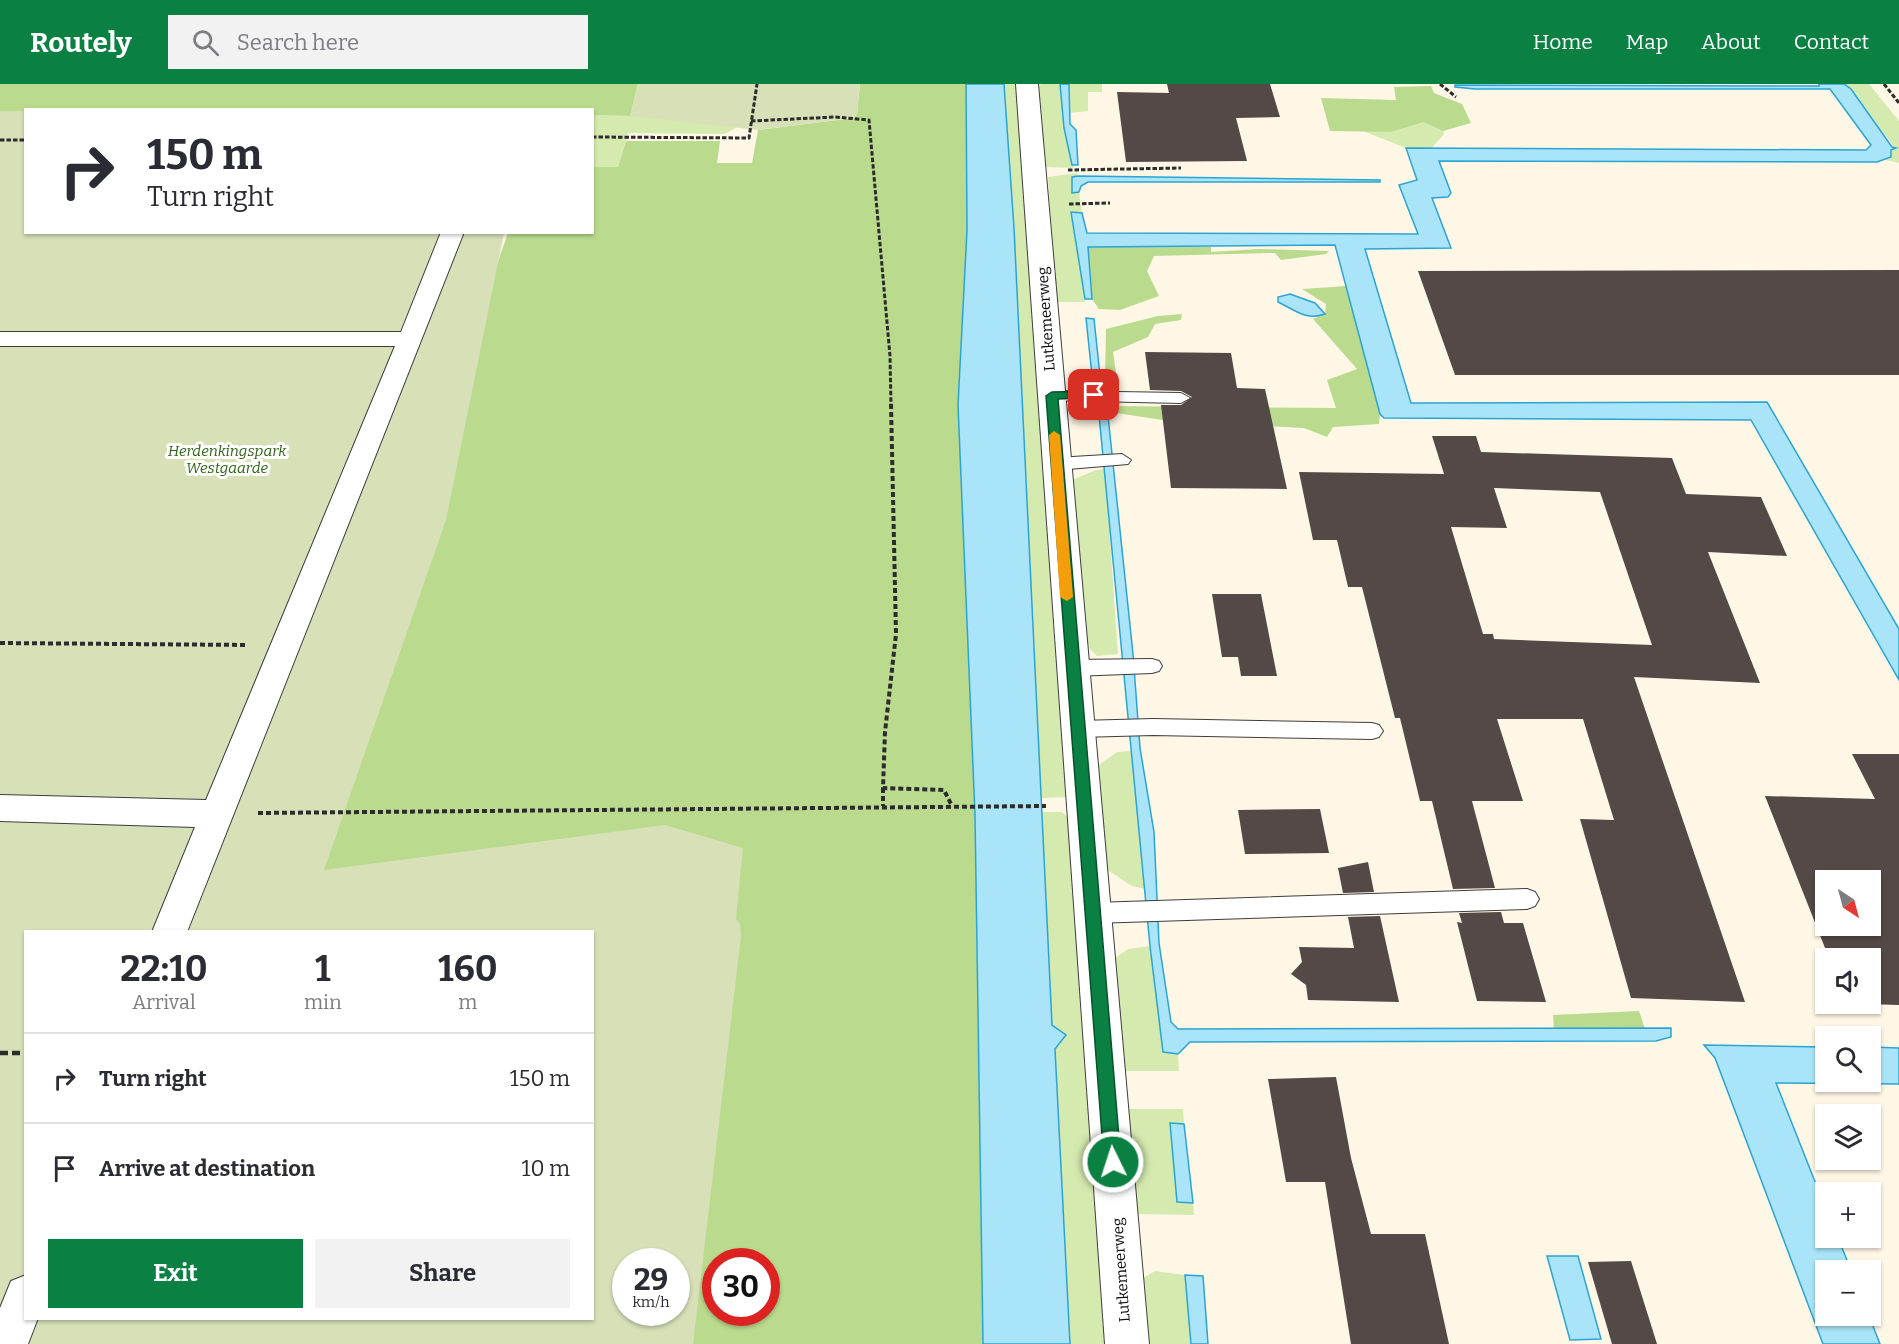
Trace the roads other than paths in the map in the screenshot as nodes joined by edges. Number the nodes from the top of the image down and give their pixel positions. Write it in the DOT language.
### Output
graph roads {
  1 [pos="1027,84"];
  2 [pos="452,234"];
  3 [pos="0,339"];
  4 [pos="410,339"];
  5 [pos="1052,396"];
  6 [pos="1181,398"];
  7 [pos="1122,460"];
  8 [pos="1072,463"];
  9 [pos="1152,666"];
  10 [pos="1073,668"];
  11 [pos="1078,729"];
  12 [pos="1372,731"];
  13 [pos="0,808"];
  14 [pos="216,814"];
  15 [pos="1527,899"];
  16 [pos="1094,913"];
  17 [pos="171,930"];
  18 [pos="24,1301"];
  19 [pos="7,1344"];
  20 [pos="1127,1344"];
  1 -- 5 [label="street, Lutkemeerweg"];
  2 -- 4 [label="street"];
  3 -- 4 [label="street"];
  4 -- 14 [label="street"];
  5 -- 6 [label="lane"];
  5 -- 8 [label="street, Lutkemeerweg"];
  7 -- 8 [label="lane"];
  8 -- 10 [label="street, Lutkemeerweg"];
  9 -- 10 [label="lane"];
  10 -- 11 [label="street, Lutkemeerweg"];
  11 -- 12 [label="lane"];
  11 -- 16 [label="street, Lutkemeerweg"];
  13 -- 14 [label="street"];
  14 -- 17 [label="street"];
  15 -- 16 [label="lane"];
  16 -- 20 [label="street, Lutkemeerweg"];
  18 -- 19 [label="street"];
}
